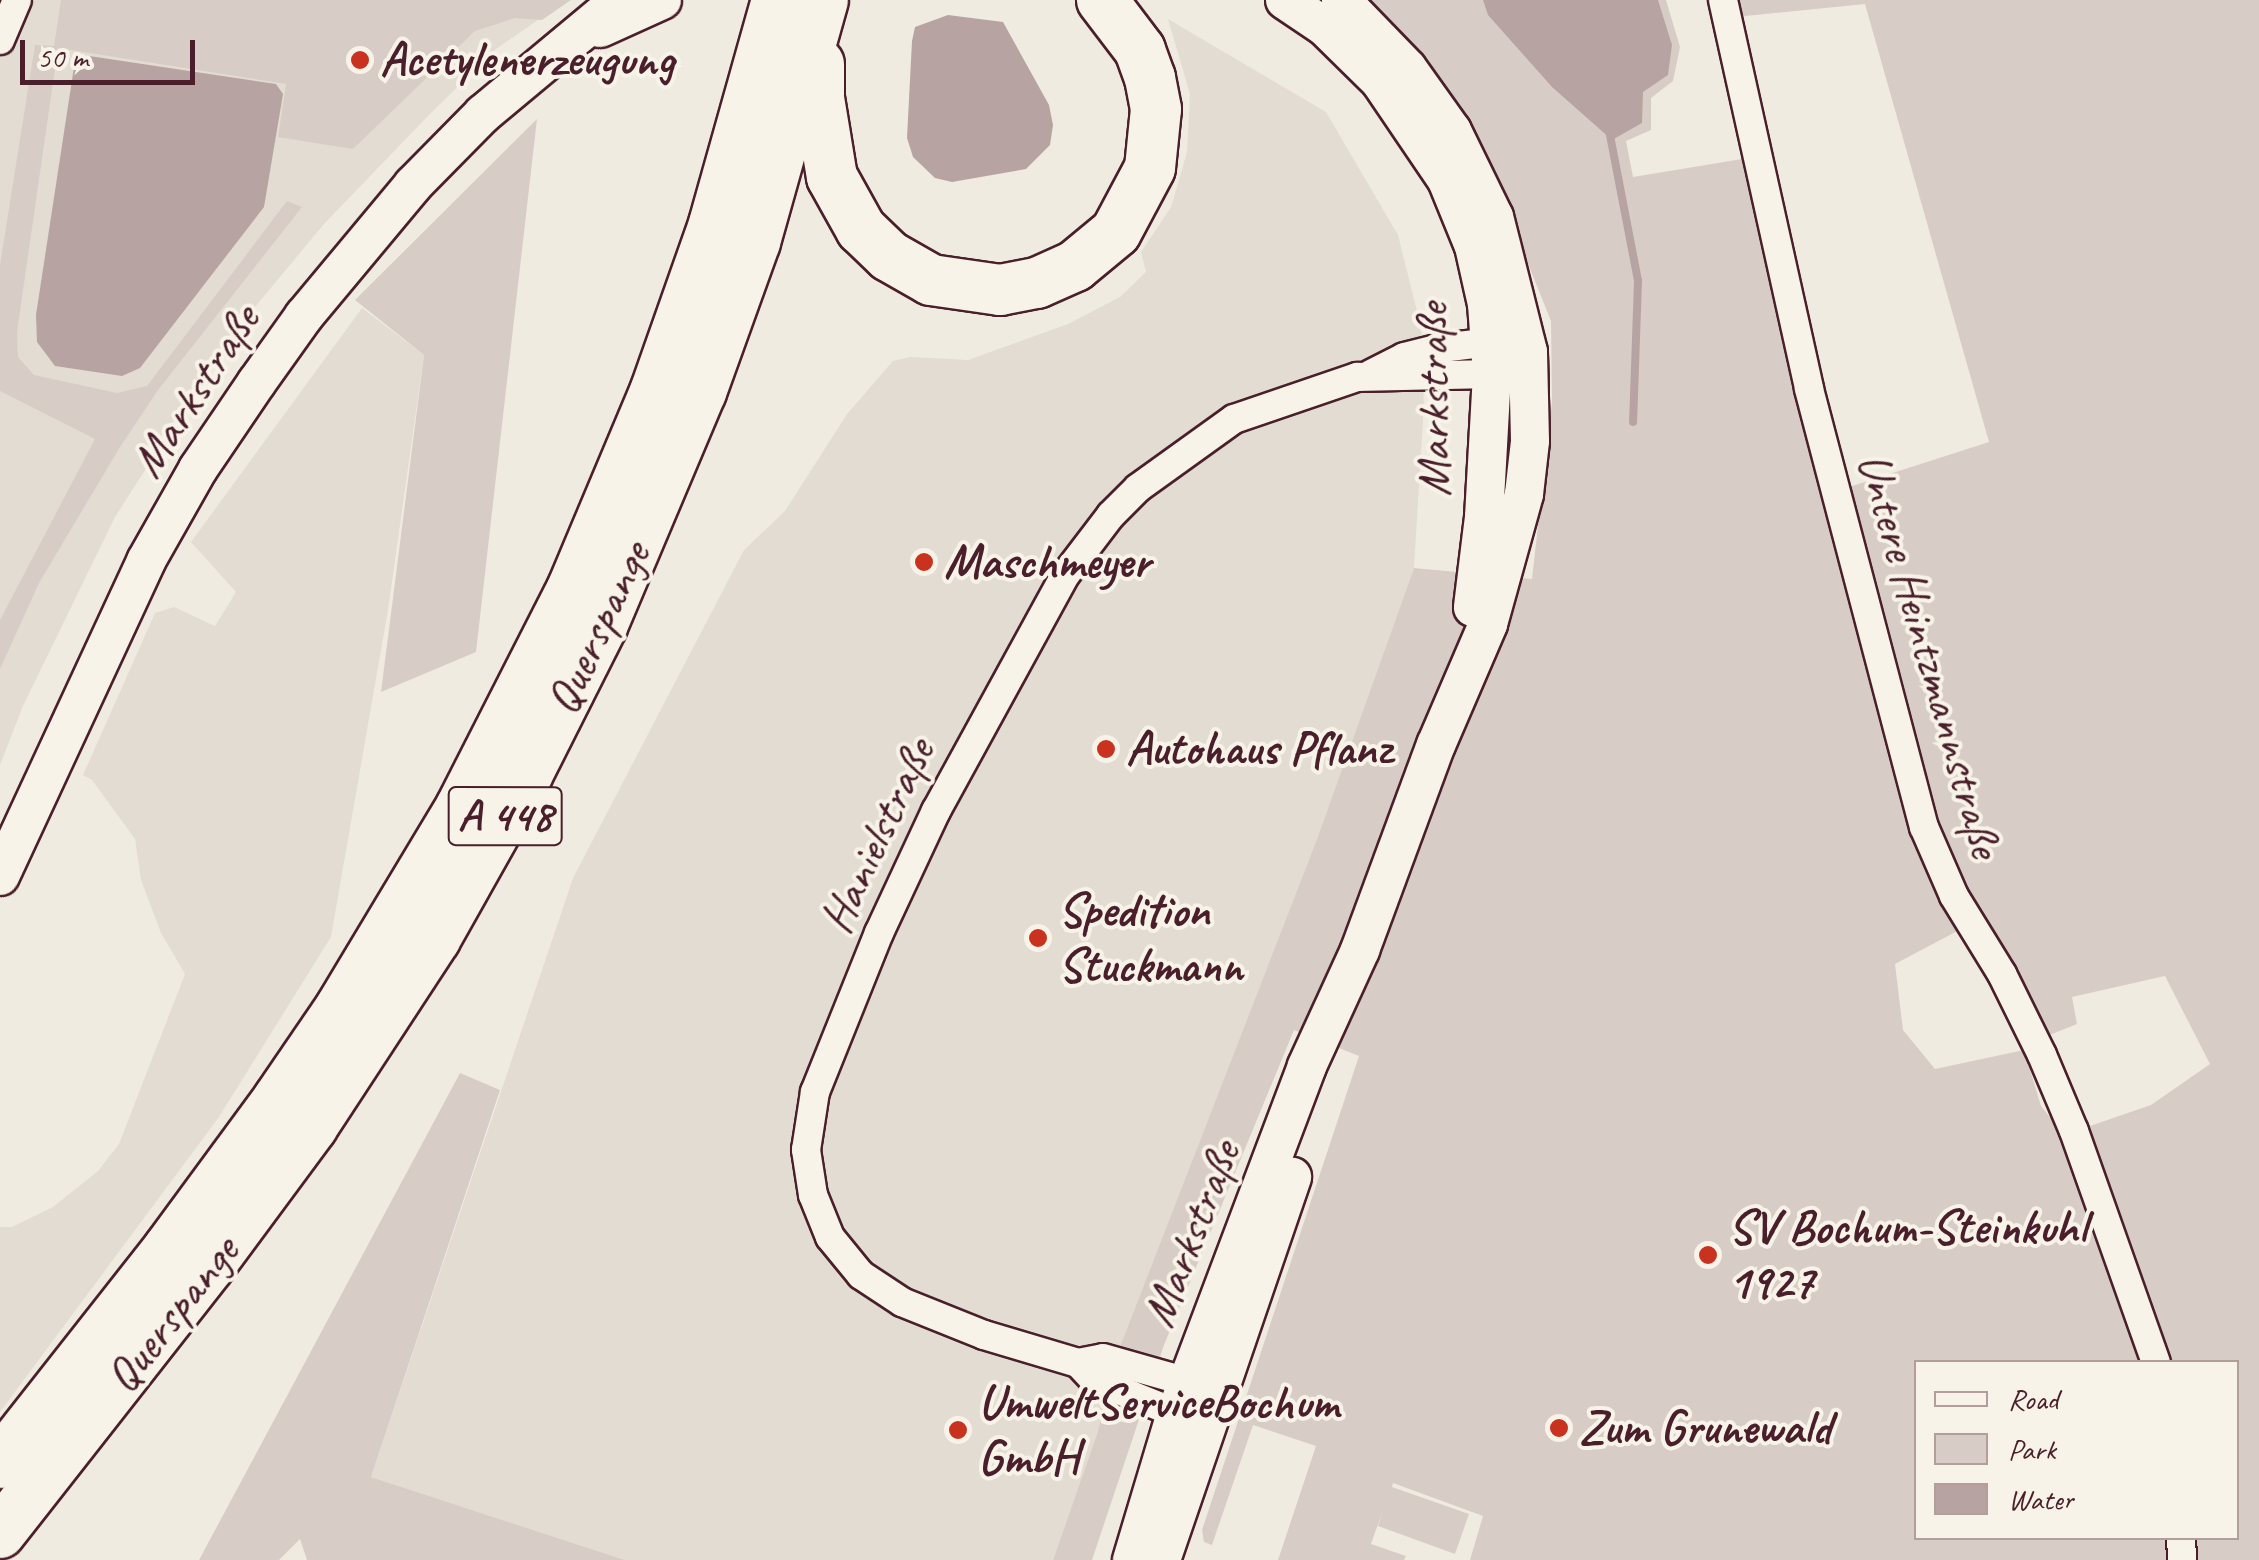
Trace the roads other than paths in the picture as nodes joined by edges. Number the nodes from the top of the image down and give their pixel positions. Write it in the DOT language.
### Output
graph roads {
  1 [pos="17,0"];
  2 [pos="620,0"];
  3 [pos="662,0"];
  4 [pos="1102,0"];
  5 [pos="1285,0"];
  6 [pos="1341,0"];
  7 [pos="1723,0"];
  8 [pos="800,1"];
  9 [pos="579,36"];
  10 [pos="0,40"];
  11 [pos="1528,352"];
  12 [pos="1491,358"];
  13 [pos="1436,744"];
  14 [pos="0,876"];
  15 [pos="2155,1360"];
  16 [pos="1193,1398"];
  17 [pos="0,1464"];
  18 [pos="0,1533"];
  19 [pos="1132,1560"];
  20 [pos="1161,1560"];
  1 -- 10 [label="street"];
  2 -- 9 [label="main road, Markstraße"];
  3 -- 9 [label="main road, Markstraße"];
  4 -- 8 [label="highway"];
  5 -- 12 [label="main road, Markstraße"];
  6 -- 11 [label="main road, Markstraße"];
  7 -- 15 [label="street, Untere Heintzmannstraße"];
  8 -- 17 [label="highway, Querspange / A 448"];
  8 -- 18 [label="highway, Querspange / A 448"];
  9 -- 14 [label="main road, Markstraße"];
  11 -- 12 [label="street, Hanielstraße"];
  11 -- 13 [label="main road, Markstraße"];
  12 -- 13 [label="main road, Markstraße"];
  12 -- 16 [label="street, Hanielstraße"];
  13 -- 16 [label="main road, Markstraße"];
  16 -- 19 [label="main road, Markstraße"];
  16 -- 20 [label="main road, Markstraße"];
}
